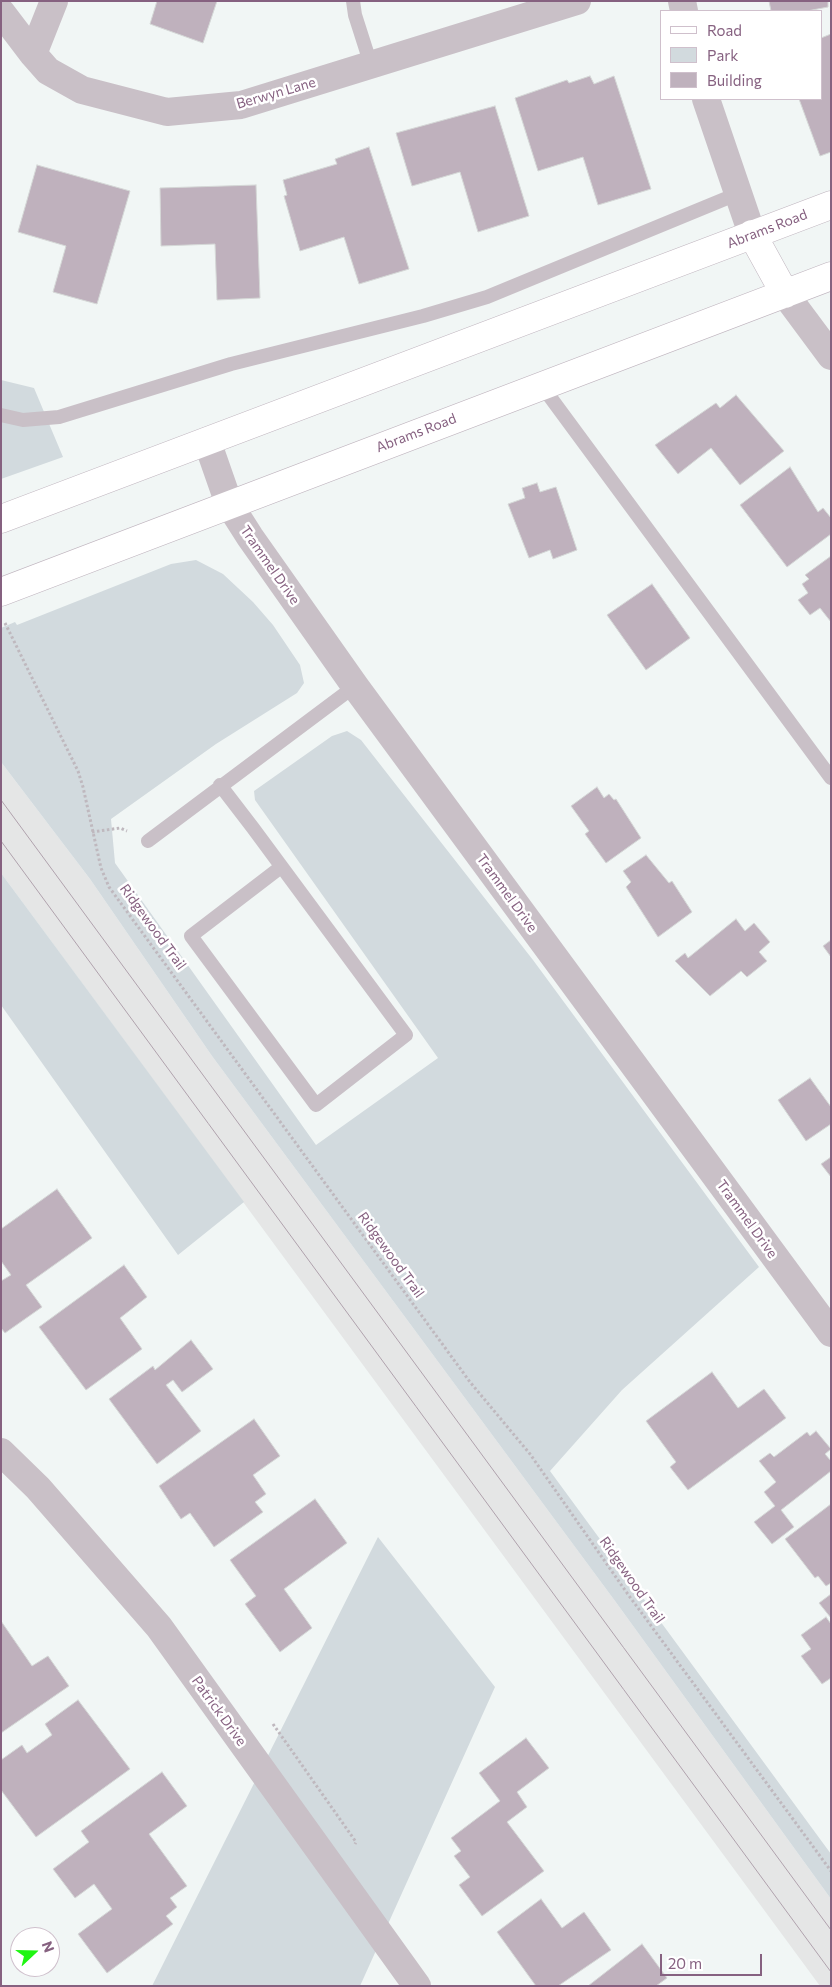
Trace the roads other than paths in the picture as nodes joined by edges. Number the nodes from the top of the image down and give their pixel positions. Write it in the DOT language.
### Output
graph roads {
  1 [pos="54,1"];
  2 [pos="353,1"];
  3 [pos="577,1"];
  4 [pos="1,12"];
  5 [pos="33,54"];
  6 [pos="371,65"];
  7 [pos="706,100"];
  8 [pos="737,194"];
  9 [pos="831,205"];
  10 [pos="752,234"];
  11 [pos="831,276"];
  12 [pos="784,294"];
  13 [pos="831,356"];
  14 [pos="542,386"];
  15 [pos="1,415"];
  16 [pos="207,441"];
  17 [pos="229,504"];
  18 [pos="1,519"];
  19 [pos="1,592"];
  20 [pos="355,686"];
  21 [pos="831,778"];
  22 [pos="220,785"];
  23 [pos="148,841"];
  24 [pos="281,867"];
  25 [pos="831,1333"];
  26 [pos="1,1452"];
  27 [pos="417,1986"];
  1 -- 5 [label="street"];
  2 -- 6 [label="lane"];
  3 -- 6 [label="street, Berwyn Lane"];
  4 -- 5 [label="street, Berwyn Lane"];
  5 -- 6 [label="street, Berwyn Lane"];
  7 -- 8 [label="street"];
  8 -- 10 [label="street"];
  8 -- 15 [label="lane"];
  9 -- 10 [label="main road, Abrams Road"];
  10 -- 12 [label="main road"];
  10 -- 16 [label="main road, Abrams Road"];
  11 -- 12 [label="main road, Abrams Road"];
  12 -- 13 [label="street"];
  12 -- 14 [label="main road, Abrams Road"];
  14 -- 17 [label="main road, Abrams Road"];
  14 -- 21 [label="lane"];
  16 -- 17 [label="street, Trammel Drive"];
  16 -- 18 [label="main road, Abrams Road"];
  17 -- 19 [label="main road, Abrams Road"];
  17 -- 20 [label="street, Trammel Drive"];
  20 -- 22 [label="lane"];
  20 -- 25 [label="street, Trammel Drive"];
  22 -- 23 [label="lane"];
  22 -- 24 [label="lane"];
  24 -- 24 [label="lane"];
  26 -- 27 [label="street, Patrick Drive"];
}
